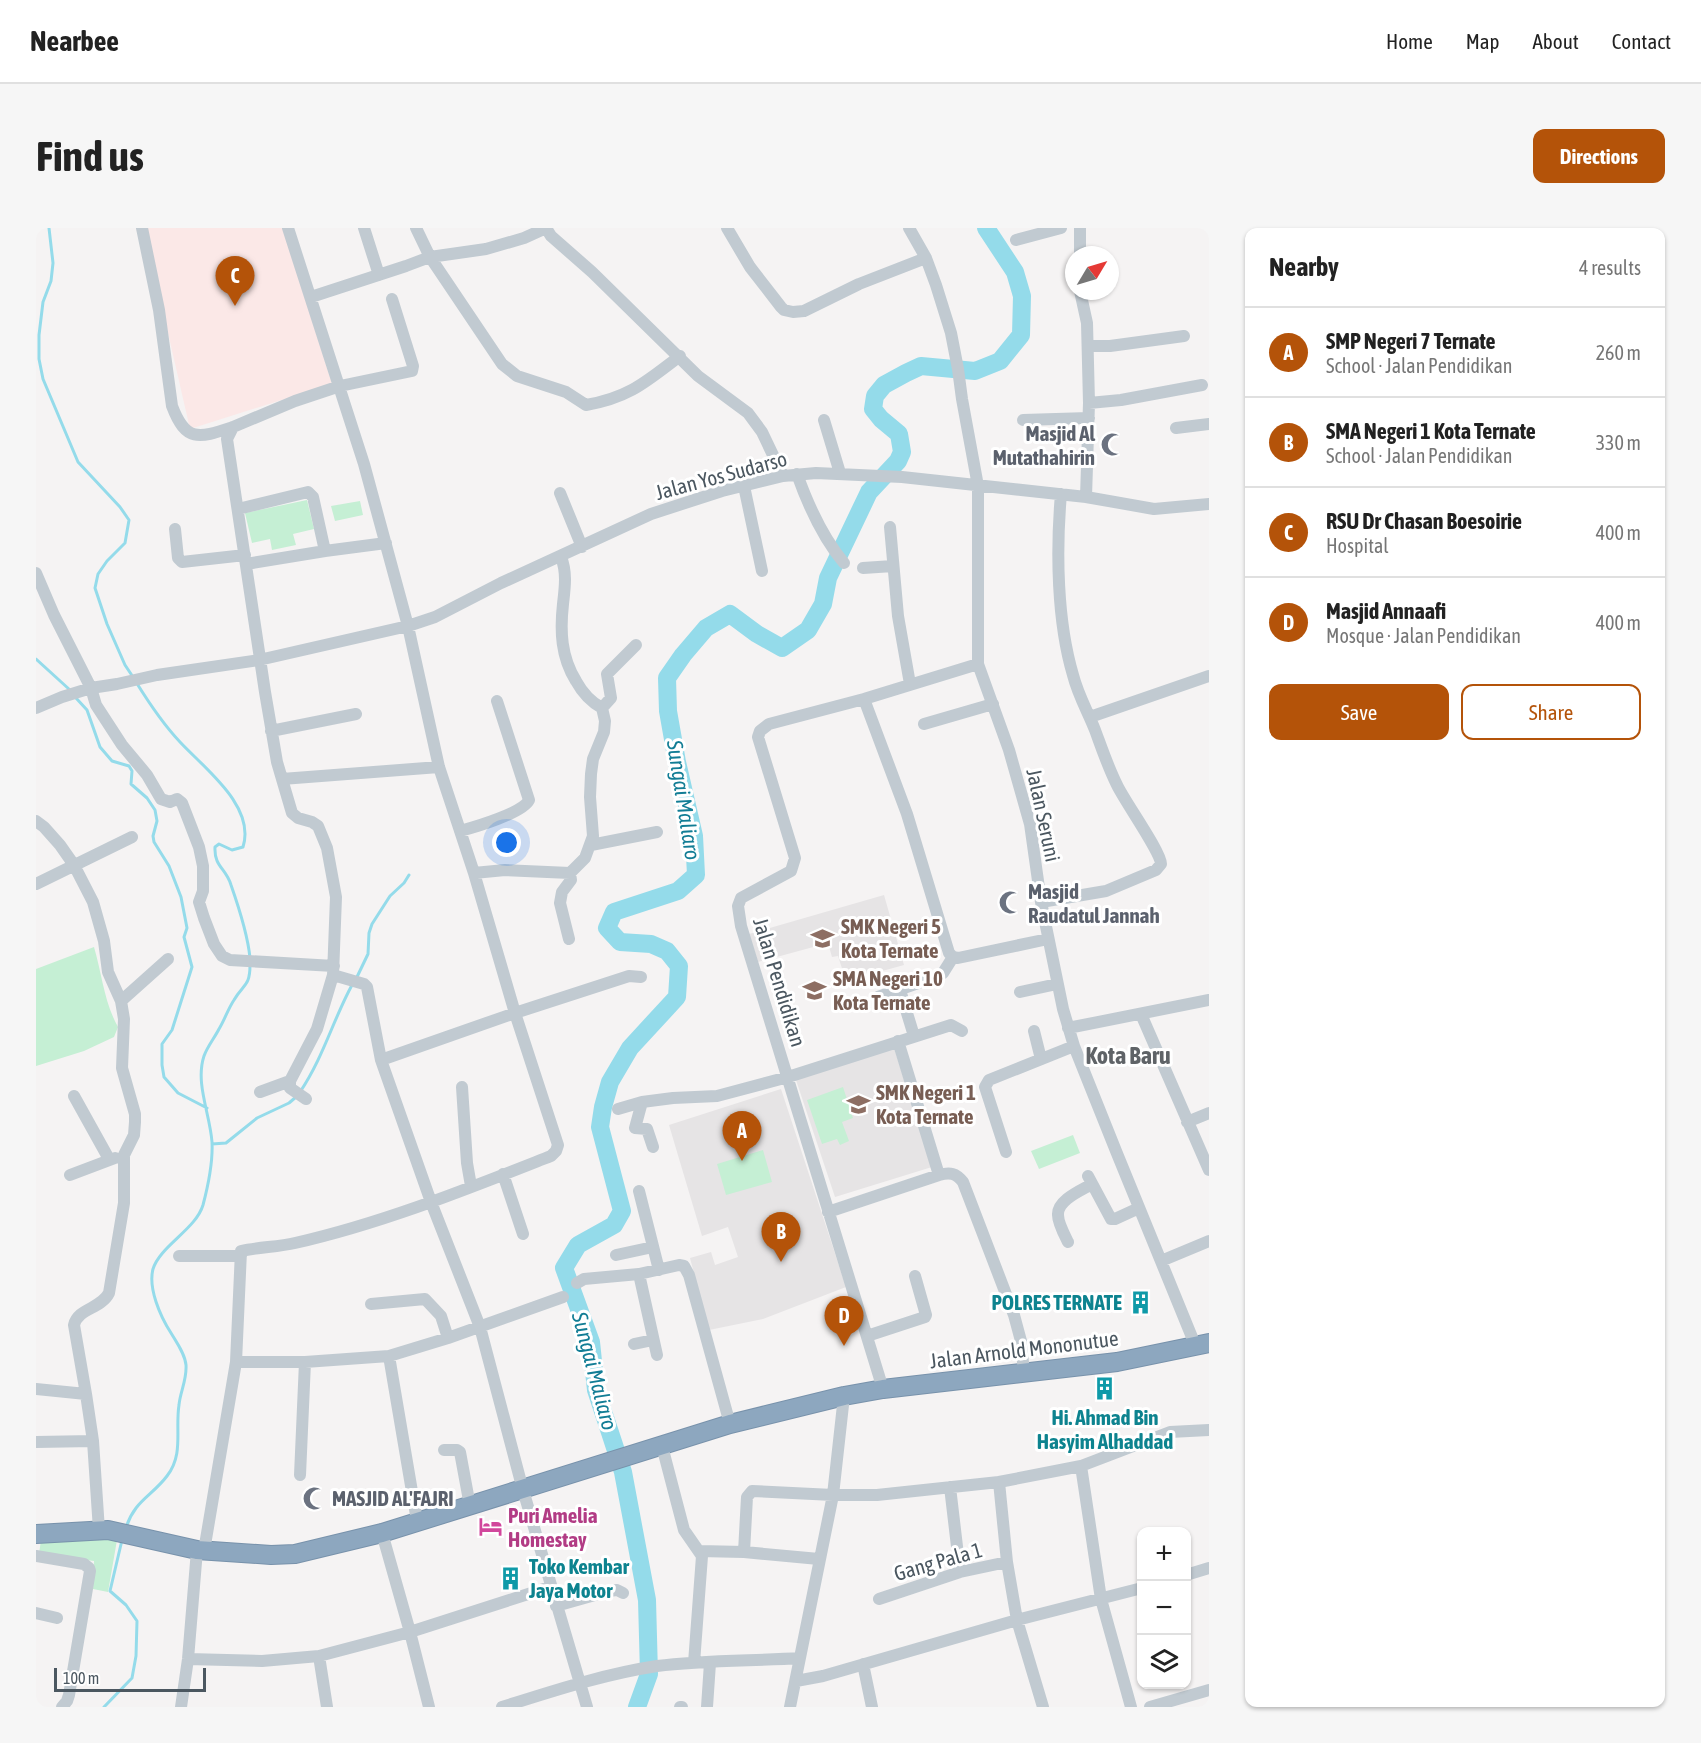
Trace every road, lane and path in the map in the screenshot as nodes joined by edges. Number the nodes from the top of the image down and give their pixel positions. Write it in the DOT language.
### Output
graph roads {
  1 [pos="142,228"];
  2 [pos="288,228"];
  3 [pos="364,228"];
  4 [pos="416,228"];
  5 [pos="546,228"];
  6 [pos="727,228"];
  7 [pos="909,228"];
  8 [pos="1061,228"];
  9 [pos="1080,228"];
  10 [pos="1016,240"];
  11 [pos="1080,246"];
  12 [pos="430,257"];
  13 [pos="926,258"];
  14 [pos="379,274"];
  15 [pos="311,297"];
  16 [pos="392,299"];
  17 [pos="1082,300"];
  18 [pos="1185,336"];
  19 [pos="1088,346"];
  20 [pos="680,356"];
  21 [pos="1202,385"];
  22 [pos="340,386"];
  23 [pos="1089,403"];
  24 [pos="1209,417"];
  25 [pos="1089,418"];
  26 [pos="824,420"];
  27 [pos="1023,420"];
  28 [pos="1209,424"];
  29 [pos="233,427"];
  30 [pos="840,473"];
  31 [pos="797,474"];
  32 [pos="783,476"];
  33 [pos="744,486"];
  34 [pos="978,486"];
  35 [pos="560,493"];
  36 [pos="1062,494"];
  37 [pos="1086,497"];
  38 [pos="1209,504"];
  39 [pos="238,509"];
  40 [pos="890,527"];
  41 [pos="176,529"];
  42 [pos="386,543"];
  43 [pos="582,546"];
  44 [pos="325,551"];
  45 [pos="561,557"];
  46 [pos="245,559"];
  47 [pos="844,563"];
  48 [pos="893,566"];
  49 [pos="863,568"];
  50 [pos="762,571"];
  51 [pos="36,573"];
  52 [pos="408,626"];
  53 [pos="636,645"];
  54 [pos="259,660"];
  55 [pos="978,664"];
  56 [pos="1209,675"];
  57 [pos="910,684"];
  58 [pos="86,690"];
  59 [pos="864,699"];
  60 [pos="497,701"];
  61 [pos="993,704"];
  62 [pos="36,708"];
  63 [pos="602,708"];
  64 [pos="356,714"];
  65 [pos="1090,717"];
  66 [pos="924,724"];
  67 [pos="272,731"];
  68 [pos="439,767"];
  69 [pos="282,779"];
  70 [pos="36,822"];
  71 [pos="460,831"];
  72 [pos="657,832"];
  73 [pos="132,837"];
  74 [pos="591,846"];
  75 [pos="74,865"];
  76 [pos="474,873"];
  77 [pos="570,873"];
  78 [pos="36,885"];
  79 [pos="1041,902"];
  80 [pos="569,939"];
  81 [pos="1048,939"];
  82 [pos="952,957"];
  83 [pos="168,959"];
  84 [pos="333,971"];
  85 [pos="641,977"];
  86 [pos="1057,984"];
  87 [pos="900,990"];
  88 [pos="1020,992"];
  89 [pos="878,997"];
  90 [pos="1209,1000"];
  91 [pos="120,1001"];
  92 [pos="515,1013"];
  93 [pos="1141,1014"];
  94 [pos="1068,1028"];
  95 [pos="962,1031"];
  96 [pos="1034,1031"];
  97 [pos="914,1036"];
  98 [pos="898,1041"];
  99 [pos="1074,1046"];
  100 [pos="1041,1059"];
  101 [pos="381,1060"];
  102 [pos="788,1077"];
  103 [pos="290,1081"];
  104 [pos="462,1087"];
  105 [pos="260,1092"];
  106 [pos="74,1096"];
  107 [pos="306,1099"];
  108 [pos="642,1102"];
  109 [pos="618,1109"];
  110 [pos="1209,1113"];
  111 [pos="1187,1122"];
  112 [pos="653,1147"];
  113 [pos="1006,1152"];
  114 [pos="124,1155"];
  115 [pos="110,1159"];
  116 [pos="1209,1170"];
  117 [pos="70,1174"];
  118 [pos="503,1174"];
  119 [pos="939,1175"];
  120 [pos="471,1185"];
  121 [pos="639,1191"];
  122 [pos="431,1202"];
  123 [pos="1139,1208"];
  124 [pos="828,1212"];
  125 [pos="523,1234"];
  126 [pos="1209,1241"];
  127 [pos="1068,1242"];
  128 [pos="653,1247"];
  129 [pos="616,1255"];
  130 [pos="179,1256"];
  131 [pos="241,1256"];
  132 [pos="1161,1261"];
  133 [pos="659,1270"];
  134 [pos="639,1274"];
  135 [pos="915,1276"];
  136 [pos="577,1283"];
  137 [pos="562,1297"];
  138 [pos="371,1304"];
  139 [pos="480,1327"];
  140 [pos="867,1336"];
  141 [pos="448,1338"];
  142 [pos="653,1340"];
  143 [pos="634,1344"];
  144 [pos="1203,1345"];
  145 [pos="657,1355"];
  146 [pos="389,1356"];
  147 [pos="236,1362"];
  148 [pos="304,1362"];
  149 [pos="1024,1373"];
  150 [pos="36,1389"];
  151 [pos="884,1389"];
  152 [pos="86,1394"];
  153 [pos="844,1396"];
  154 [pos="730,1424"];
  155 [pos="1209,1430"];
  156 [pos="93,1441"];
  157 [pos="36,1442"];
  158 [pos="662,1446"];
  159 [pos="444,1450"];
  160 [pos="1082,1466"];
  161 [pos="300,1475"];
  162 [pos="999,1482"];
  163 [pos="950,1487"];
  164 [pos="523,1490"];
  165 [pos="833,1496"];
  166 [pos="470,1506"];
  167 [pos="417,1521"];
  168 [pos="103,1530"];
  169 [pos="382,1533"];
  170 [pos="36,1534"];
  171 [pos="201,1550"];
  172 [pos="699,1551"];
  173 [pos="744,1552"];
  174 [pos="36,1556"];
  175 [pos="819,1559"];
  176 [pos="1007,1562"];
  177 [pos="1209,1568"];
  178 [pos="960,1572"];
  179 [pos="1191,1573"];
  180 [pos="550,1587"];
  181 [pos="1137,1589"];
  182 [pos="623,1593"];
  183 [pos="879,1599"];
  184 [pos="1101,1599"];
  185 [pos="556,1606"];
  186 [pos="36,1613"];
  187 [pos="57,1618"];
  188 [pos="1017,1620"];
  189 [pos="410,1632"];
  190 [pos="319,1656"];
  191 [pos="800,1658"];
  192 [pos="188,1659"];
  193 [pos="694,1663"];
  194 [pos="710,1663"];
  195 [pos="863,1664"];
  196 [pos="796,1681"];
  197 [pos="579,1683"];
  198 [pos="1209,1690"];
  199 [pos="1183,1702"];
  200 [pos="62,1707"];
  201 [pos="182,1707"];
  202 [pos="327,1707"];
  203 [pos="429,1707"];
  204 [pos="502,1707"];
  205 [pos="587,1707"];
  206 [pos="707,1707"];
  207 [pos="790,1707"];
  208 [pos="872,1707"];
  209 [pos="1043,1707"];
  210 [pos="1131,1707"];
  211 [pos="1150,1707"];
  1 -- 29 [label="street"];
  2 -- 15 [label="street"];
  3 -- 14 [label="street"];
  4 -- 12 [label="street"];
  5 -- 12 [label="street"];
  5 -- 20 [label="street"];
  6 -- 13 [label="street"];
  7 -- 13 [label="street, Jalan Seruni"];
  8 -- 10 [label="street"];
  9 -- 11 [label="street"];
  12 -- 14 [label="street"];
  12 -- 20 [label="street"];
  13 -- 34 [label="street, Jalan Seruni"];
  14 -- 15 [label="street"];
  15 -- 22 [label="street"];
  16 -- 22 [label="street"];
  17 -- 19 [label="street"];
  18 -- 19 [label="street"];
  19 -- 23 [label="street"];
  20 -- 32 [label="street"];
  21 -- 23 [label="street"];
  22 -- 29 [label="street"];
  22 -- 42 [label="street"];
  23 -- 25 [label="street"];
  24 -- 28 [label="street"];
  25 -- 27 [label="street"];
  25 -- 37 [label="street"];
  26 -- 30 [label="street"];
  29 -- 39 [label="street"];
  30 -- 31 [label="street, Jalan Yos Sudarso"];
  30 -- 34 [label="street, Jalan Yos Sudarso"];
  31 -- 32 [label="street, Jalan Yos Sudarso"];
  31 -- 47 [label="street"];
  32 -- 33 [label="street, Jalan Yos Sudarso"];
  33 -- 43 [label="street, Jalan Yos Sudarso"];
  33 -- 50 [label="street"];
  34 -- 36 [label="street, Jalan Yos Sudarso"];
  34 -- 55 [label="street, Jalan Seruni"];
  35 -- 43 [label="street"];
  36 -- 37 [label="street, Jalan Yos Sudarso"];
  36 -- 65 [label="street"];
  37 -- 38 [label="street, Jalan Yos Sudarso"];
  39 -- 44 [label="street"];
  39 -- 46 [label="street"];
  40 -- 48 [label="street"];
  41 -- 46 [label="street"];
  42 -- 44 [label="street"];
  42 -- 52 [label="street"];
  43 -- 45 [label="street, Jalan Yos Sudarso"];
  44 -- 46 [label="street"];
  45 -- 52 [label="street, Jalan Yos Sudarso"];
  45 -- 63 [label="street"];
  46 -- 54 [label="street"];
  48 -- 49 [label="street"];
  48 -- 57 [label="street"];
  51 -- 58 [label="street"];
  52 -- 54 [label="street, Jalan Yos Sudarso"];
  52 -- 68 [label="street"];
  53 -- 63 [label="street"];
  54 -- 58 [label="street, Jalan Yos Sudarso"];
  54 -- 67 [label="street"];
  55 -- 57 [label="street, Jalan Pendidikan"];
  55 -- 61 [label="street, Jalan Seruni"];
  56 -- 65 [label="street"];
  57 -- 59 [label="street, Jalan Pendidikan"];
  58 -- 62 [label="street, Jalan Yos Sudarso"];
  58 -- 84 [label="street"];
  59 -- 82 [label="street"];
  59 -- 102 [label="street, Jalan Pendidikan"];
  60 -- 71 [label="street"];
  61 -- 66 [label="street"];
  61 -- 79 [label="street, Jalan Seruni"];
  63 -- 74 [label="street"];
  64 -- 67 [label="street"];
  65 -- 79 [label="street"];
  67 -- 69 [label="street"];
  68 -- 69 [label="street"];
  68 -- 71 [label="street"];
  69 -- 84 [label="street"];
  70 -- 75 [label="street"];
  71 -- 76 [label="street"];
  72 -- 74 [label="street"];
  73 -- 75 [label="street"];
  74 -- 77 [label="street"];
  75 -- 78 [label="street"];
  75 -- 91 [label="street"];
  76 -- 77 [label="street"];
  76 -- 92 [label="street"];
  77 -- 80 [label="street"];
  79 -- 81 [label="street, Jalan Seruni"];
  81 -- 82 [label="street"];
  81 -- 86 [label="street, Jalan Seruni"];
  82 -- 87 [label="street"];
  83 -- 91 [label="street"];
  84 -- 101 [label="street"];
  84 -- 103 [label="street"];
  85 -- 92 [label="street"];
  86 -- 88 [label="street"];
  86 -- 94 [label="street, Jalan Seruni"];
  87 -- 89 [label="street"];
  87 -- 97 [label="street"];
  90 -- 93 [label="street"];
  91 -- 114 [label="street"];
  92 -- 101 [label="street"];
  92 -- 118 [label="street"];
  93 -- 94 [label="street"];
  93 -- 111 [label="street"];
  94 -- 99 [label="street, Jalan Seruni"];
  95 -- 97 [label="street"];
  96 -- 100 [label="street"];
  97 -- 98 [label="street"];
  98 -- 102 [label="street"];
  98 -- 119 [label="street"];
  99 -- 100 [label="street"];
  99 -- 123 [label="street, Jalan Seruni"];
  100 -- 113 [label="street"];
  101 -- 122 [label="street"];
  102 -- 108 [label="street"];
  102 -- 124 [label="street, Jalan Pendidikan"];
  103 -- 105 [label="street"];
  103 -- 107 [label="street"];
  104 -- 120 [label="street"];
  106 -- 115 [label="street"];
  108 -- 109 [label="street"];
  108 -- 112 [label="street"];
  110 -- 111 [label="street"];
  111 -- 116 [label="street"];
  114 -- 115 [label="street"];
  114 -- 152 [label="street"];
  115 -- 117 [label="street"];
  118 -- 120 [label="street"];
  118 -- 125 [label="street"];
  119 -- 124 [label="street"];
  119 -- 149 [label="street"];
  120 -- 122 [label="street"];
  121 -- 128 [label="street"];
  122 -- 131 [label="street"];
  122 -- 139 [label="street"];
  123 -- 127 [label="street"];
  123 -- 132 [label="street, Jalan Seruni"];
  124 -- 140 [label="street, Jalan Pendidikan"];
  126 -- 132 [label="street"];
  128 -- 129 [label="street"];
  128 -- 133 [label="street"];
  130 -- 131 [label="street"];
  131 -- 147 [label="street"];
  132 -- 144 [label="street, Jalan Seruni"];
  133 -- 134 [label="street"];
  133 -- 154 [label="street"];
  134 -- 136 [label="street"];
  134 -- 142 [label="street"];
  135 -- 140 [label="street"];
  137 -- 139 [label="street"];
  138 -- 141 [label="street"];
  139 -- 141 [label="street"];
  139 -- 164 [label="street"];
  140 -- 151 [label="street, Jalan Pendidikan"];
  141 -- 146 [label="street"];
  142 -- 143 [label="street"];
  142 -- 145 [label="street"];
  144 -- 149 [label="highway, Jalan Arnold Mononutue"];
  146 -- 148 [label="street"];
  146 -- 167 [label="street"];
  147 -- 148 [label="street"];
  147 -- 171 [label="street"];
  148 -- 161 [label="street"];
  149 -- 151 [label="highway, Jalan Arnold Mononutue"];
  150 -- 152 [label="street"];
  151 -- 153 [label="highway, Jalan Arnold Mononutue"];
  152 -- 156 [label="street"];
  153 -- 154 [label="highway, Jalan Arnold Mononutue"];
  153 -- 165 [label="street"];
  154 -- 158 [label="highway, Jalan Arnold Mononutue"];
  155 -- 160 [label="street"];
  156 -- 157 [label="street"];
  156 -- 168 [label="street"];
  158 -- 164 [label="highway, Jalan Arnold Mononutue"];
  158 -- 172 [label="street"];
  159 -- 166 [label="street"];
  160 -- 162 [label="street"];
  160 -- 184 [label="street"];
  162 -- 163 [label="street"];
  162 -- 176 [label="street"];
  163 -- 165 [label="street"];
  163 -- 178 [label="street"];
  164 -- 166 [label="highway, Jalan Arnold Mononutue"];
  164 -- 180 [label="street"];
  165 -- 173 [label="street"];
  165 -- 175 [label="street"];
  166 -- 167 [label="highway, Jalan Arnold Mononutue"];
  167 -- 169 [label="highway, Jalan Arnold Mononutue"];
  168 -- 170 [label="highway, Jalan Arnold Mononutue"];
  168 -- 171 [label="highway, Jalan Arnold Mononutue"];
  169 -- 171 [label="highway, Jalan Arnold Mononutue"];
  169 -- 189 [label="street"];
  171 -- 192 [label="street"];
  172 -- 173 [label="street"];
  172 -- 193 [label="street"];
  173 -- 175 [label="street"];
  174 -- 200 [label="street"];
  175 -- 191 [label="street"];
  176 -- 178 [label="street, Gang Pala 1"];
  176 -- 188 [label="street"];
  177 -- 179 [label="street"];
  178 -- 183 [label="street, Gang Pala 1"];
  180 -- 185 [label="street"];
  180 -- 189 [label="street"];
  181 -- 184 [label="street"];
  182 -- 185 [label="street"];
  184 -- 188 [label="street"];
  184 -- 210 [label="street"];
  185 -- 197 [label="street"];
  186 -- 187 [label="street"];
  188 -- 195 [label="street"];
  188 -- 209 [label="street"];
  189 -- 190 [label="street"];
  189 -- 203 [label="street"];
  190 -- 192 [label="street"];
  190 -- 202 [label="street"];
  191 -- 194 [label="street"];
  191 -- 196 [label="street"];
  192 -- 201 [label="street"];
  193 -- 194 [label="street"];
  193 -- 197 [label="street"];
  194 -- 206 [label="street"];
  195 -- 196 [label="street"];
  195 -- 208 [label="street"];
  196 -- 207 [label="street"];
  197 -- 204 [label="street"];
  197 -- 205 [label="street"];
  198 -- 199 [label="street"];
  199 -- 211 [label="street"];
}
